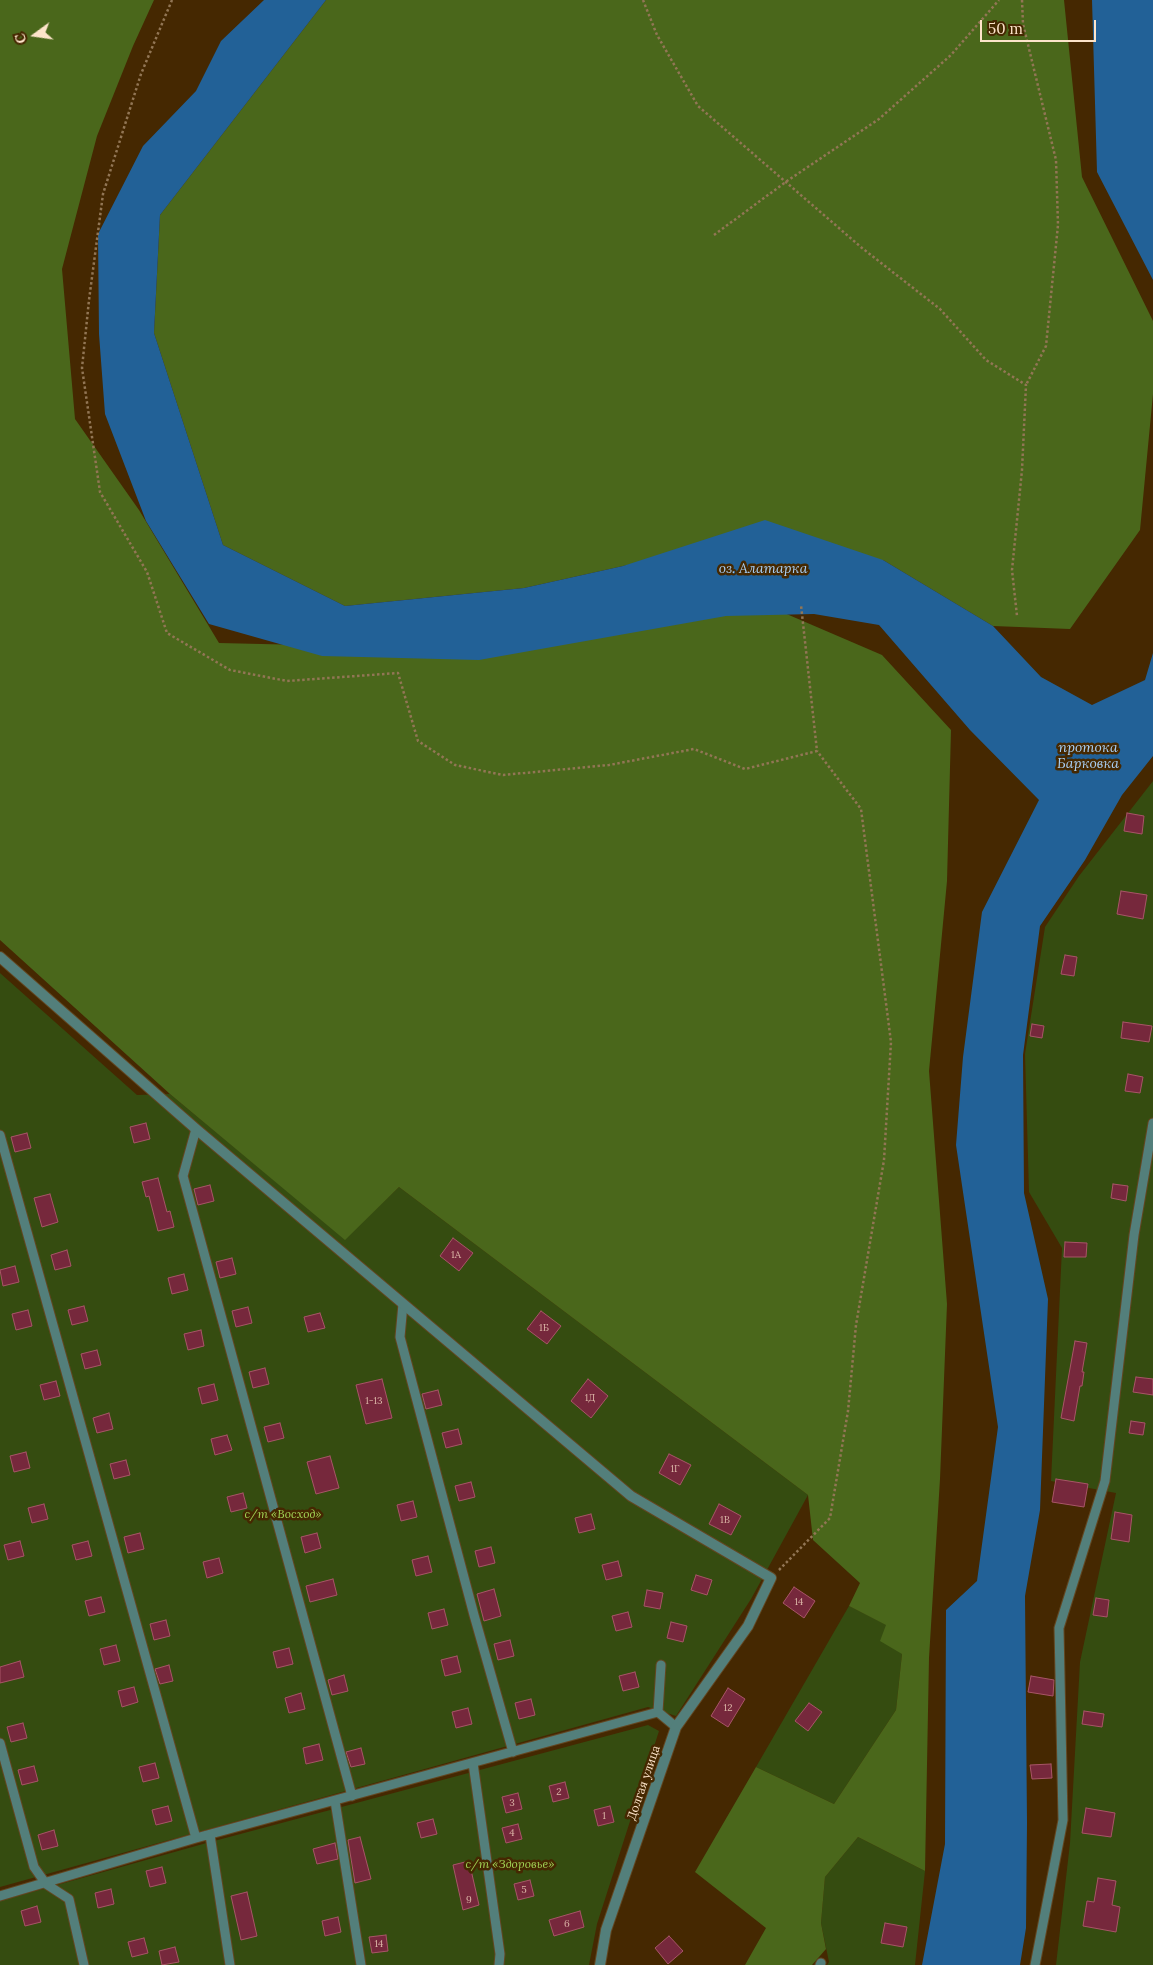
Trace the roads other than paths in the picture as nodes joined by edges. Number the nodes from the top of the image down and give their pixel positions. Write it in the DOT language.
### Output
graph roads {
  1 [pos="0,957"];
  2 [pos="1153,1123"];
  3 [pos="196,1129"];
  4 [pos="0,1135"];
  5 [pos="404,1304"];
  6 [pos="661,1665"];
  7 [pos="658,1712"];
  8 [pos="676,1727"];
  9 [pos="0,1743"];
  10 [pos="513,1752"];
  11 [pos="473,1763"];
  12 [pos="352,1796"];
  13 [pos="334,1801"];
  14 [pos="210,1834"];
  15 [pos="196,1838"];
  16 [pos="46,1884"];
  17 [pos="0,1896"];
  18 [pos="84,1965"];
  19 [pos="230,1965"];
  20 [pos="360,1965"];
  21 [pos="498,1965"];
  22 [pos="600,1965"];
  23 [pos="1035,1965"];
  1 -- 3 [label="street"];
  2 -- 23 [label="lane"];
  3 -- 5 [label="street"];
  3 -- 12 [label="lane"];
  4 -- 15 [label="lane"];
  5 -- 8 [label="street, Долгая улица"];
  5 -- 10 [label="lane"];
  6 -- 7 [label="lane"];
  7 -- 8 [label="lane"];
  7 -- 10 [label="lane"];
  8 -- 22 [label="street, Долгая улица"];
  9 -- 16 [label="lane"];
  10 -- 11 [label="lane"];
  11 -- 12 [label="lane"];
  11 -- 21 [label="lane"];
  12 -- 13 [label="lane"];
  13 -- 14 [label="lane"];
  13 -- 20 [label="lane"];
  14 -- 15 [label="lane"];
  14 -- 19 [label="lane"];
  15 -- 16 [label="lane"];
  16 -- 17 [label="lane"];
  16 -- 18 [label="lane"];
}
